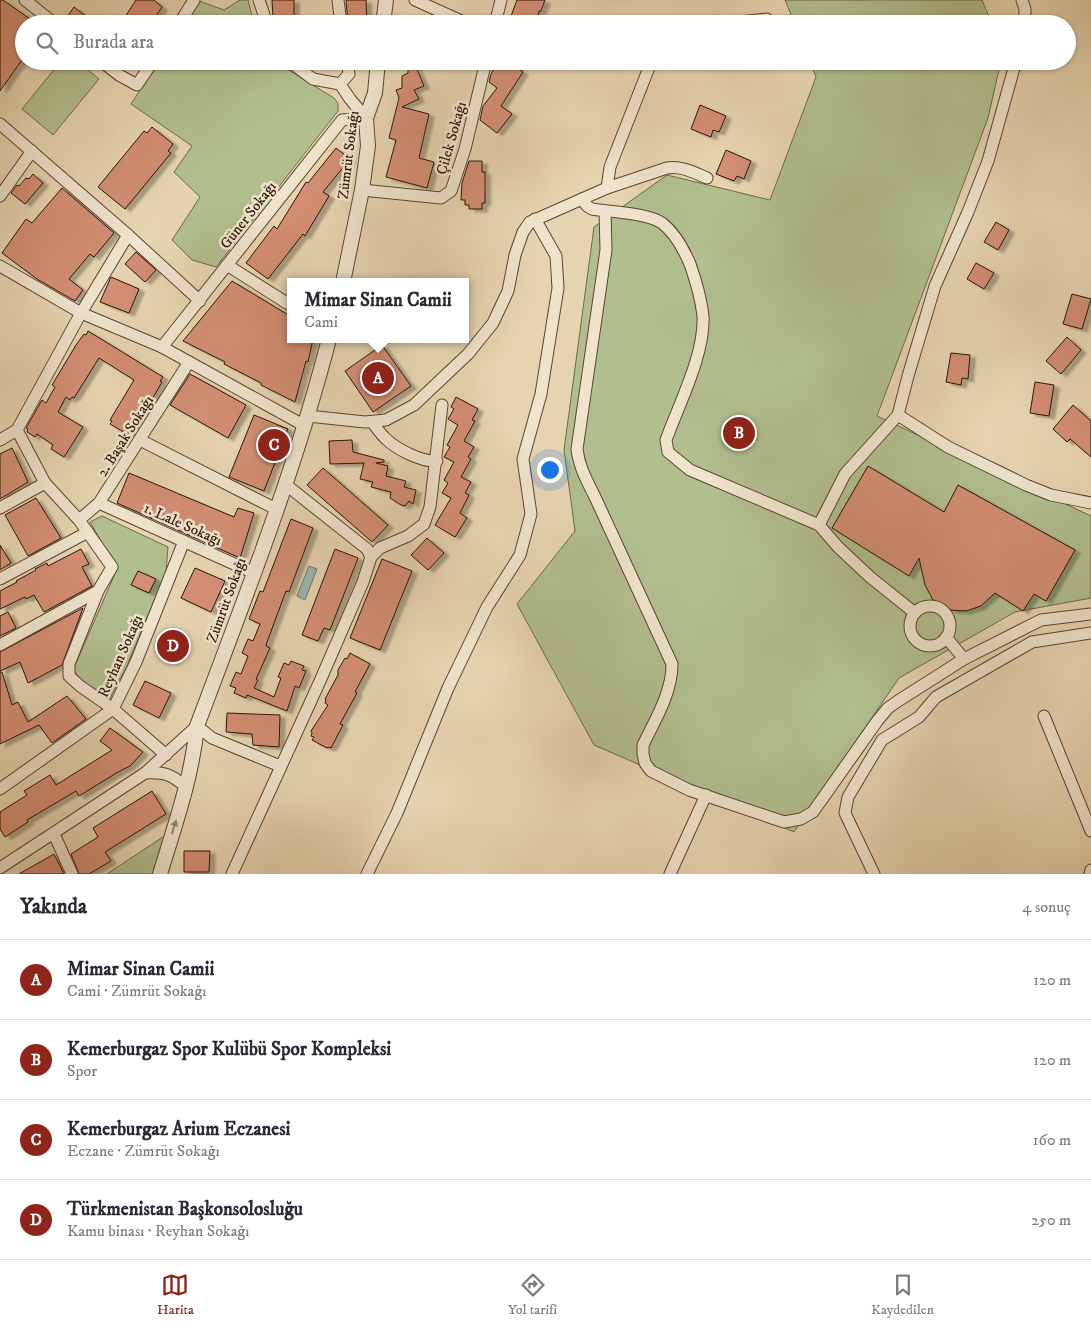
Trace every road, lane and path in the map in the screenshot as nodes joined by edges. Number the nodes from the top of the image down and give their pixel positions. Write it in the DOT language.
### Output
graph roads {
  1 [pos="26,0"];
  2 [pos="194,0"];
  3 [pos="259,0"];
  4 [pos="338,0"];
  5 [pos="386,0"];
  6 [pos="415,0"];
  7 [pos="501,0"];
  8 [pos="1022,0"];
  9 [pos="44,15"];
  10 [pos="184,15"];
  11 [pos="264,15"];
  12 [pos="340,15"];
  13 [pos="384,15"];
  14 [pos="448,15"];
  15 [pos="497,15"];
  16 [pos="1025,15"];
  17 [pos="113,70"];
  18 [pos="147,70"];
  19 [pos="302,70"];
  20 [pos="348,70"];
  21 [pos="377,70"];
  22 [pos="484,70"];
  23 [pos="648,70"];
  24 [pos="1013,70"];
  25 [pos="340,84"];
  26 [pos="350,99"];
  27 [pos="366,118"];
  28 [pos="342,120"];
  29 [pos="0,124"];
  30 [pos="32,151"];
  31 [pos="707,178"];
  32 [pos="607,188"];
  33 [pos="362,190"];
  34 [pos="0,196"];
  35 [pos="582,199"];
  36 [pos="605,211"];
  37 [pos="534,219"];
  38 [pos="128,235"];
  39 [pos="227,265"];
  40 [pos="0,266"];
  41 [pos="344,278"];
  42 [pos="200,301"];
  43 [pos="287,303"];
  44 [pos="81,312"];
  45 [pos="328,343"];
  46 [pos="162,347"];
  47 [pos="189,362"];
  48 [pos="442,405"];
  49 [pos="898,415"];
  50 [pos="307,421"];
  51 [pos="372,422"];
  52 [pos="17,430"];
  53 [pos="0,440"];
  54 [pos="140,440"];
  55 [pos="436,461"];
  56 [pos="45,483"];
  57 [pos="285,484"];
  58 [pos="100,503"];
  59 [pos="1091,503"];
  60 [pos="0,508"];
  61 [pos="276,509"];
  62 [pos="79,520"];
  63 [pos="819,525"];
  64 [pos="88,532"];
  65 [pos="184,541"];
  66 [pos="371,557"];
  67 [pos="254,573"];
  68 [pos="0,579"];
  69 [pos="98,591"];
  70 [pos="915,613"];
  71 [pos="1091,614"];
  72 [pos="1091,633"];
  73 [pos="946,637"];
  74 [pos="0,645"];
  75 [pos="964,659"];
  76 [pos="113,709"];
  77 [pos="1044,716"];
  78 [pos="197,726"];
  79 [pos="166,755"];
  80 [pos="280,766"];
  81 [pos="145,773"];
  82 [pos="186,787"];
  83 [pos="0,790"];
  84 [pos="706,795"];
  85 [pos="1091,831"];
  86 [pos="54,834"];
  87 [pos="0,868"];
  88 [pos="1091,870"];
  89 [pos="72,874"];
  90 [pos="160,874"];
  91 [pos="232,874"];
  92 [pos="367,874"];
  93 [pos="670,874"];
  94 [pos="874,874"];
  95 [pos="1090,874"];
  1 -- 9 [label="street"];
  2 -- 10 [label="street"];
  3 -- 11 [label="street"];
  4 -- 12 [label="street"];
  5 -- 13 [label="street"];
  6 -- 14 [label="street"];
  7 -- 15 [label="street"];
  8 -- 16 [label="street"];
  17 -- 18 [label="street"];
  19 -- 25 [label="street"];
  20 -- 25 [label="street"];
  21 -- 27 [label="street, Zümrüt Sokağı"];
  22 -- 33 [label="street, Çilek Sokağı"];
  23 -- 32 [label="street"];
  24 -- 49 [label="street"];
  25 -- 26 [label="street"];
  26 -- 27 [label="street"];
  26 -- 28 [label="street, Güner Sokağı"];
  27 -- 28 [label="street"];
  27 -- 33 [label="street, Zümrüt Sokağı"];
  28 -- 39 [label="street, Güner Sokağı"];
  29 -- 30 [label="street"];
  30 -- 34 [label="street"];
  30 -- 38 [label="street"];
  31 -- 32 [label="street"];
  32 -- 35 [label="street"];
  33 -- 41 [label="street, Zümrüt Sokağı"];
  35 -- 36 [label="street"];
  35 -- 37 [label="street"];
  36 -- 63 [label="street"];
  36 -- 84 [label="street"];
  37 -- 51 [label="street"];
  37 -- 92 [label="street"];
  38 -- 42 [label="street"];
  38 -- 44 [label="street"];
  39 -- 42 [label="street, Güner Sokağı"];
  39 -- 43 [label="street"];
  40 -- 44 [label="street"];
  42 -- 46 [label="street, Güner Sokağı"];
  44 -- 46 [label="street"];
  44 -- 52 [label="street"];
  45 -- 50 [label="street, Zümrüt Sokağı"];
  46 -- 47 [label="street"];
  47 -- 50 [label="street"];
  47 -- 54 [label="street, 2. Başak Sokağı"];
  48 -- 55 [label="street"];
  49 -- 59 [label="street"];
  49 -- 63 [label="street"];
  50 -- 51 [label="street"];
  50 -- 57 [label="street, Zümrüt Sokağı"];
  51 -- 55 [label="street"];
  52 -- 53 [label="street"];
  52 -- 56 [label="street"];
  54 -- 58 [label="street, 2. Başak Sokağı"];
  54 -- 61 [label="street"];
  55 -- 66 [label="street"];
  56 -- 60 [label="street"];
  56 -- 62 [label="street"];
  57 -- 61 [label="street, Zümrüt Sokağı"];
  57 -- 66 [label="street"];
  58 -- 62 [label="street, 2. Başak Sokağı"];
  58 -- 65 [label="street, 1. Lale Sokağı"];
  61 -- 67 [label="street, Zümrüt Sokağı"];
  62 -- 64 [label="street"];
  63 -- 70 [label="street"];
  64 -- 68 [label="street"];
  64 -- 69 [label="street"];
  65 -- 67 [label="street, 1. Lale Sokağı"];
  65 -- 76 [label="street, Reyhan Sokağı"];
  66 -- 80 [label="street"];
  67 -- 78 [label="street, Zümrüt Sokağı"];
  69 -- 74 [label="street"];
  69 -- 76 [label="street"];
  70 -- 73 [label="street"];
  70 -- 73 [label="street"];
  71 -- 75 [label="street"];
  72 -- 94 [label="street"];
  73 -- 75 [label="street"];
  75 -- 84 [label="street"];
  76 -- 79 [label="street"];
  76 -- 83 [label="street, Reyhan Sokağı"];
  77 -- 85 [label="street"];
  78 -- 79 [label="street"];
  78 -- 80 [label="street"];
  78 -- 82 [label="street, Zümrüt Sokağı"];
  79 -- 81 [label="street"];
  80 -- 91 [label="street"];
  81 -- 82 [label="street"];
  81 -- 86 [label="street"];
  90 -- 82 [label="street, Zümrüt Sokağı, one-way"];
  84 -- 93 [label="street"];
  86 -- 87 [label="street"];
  86 -- 89 [label="street"];
  88 -- 95 [label="street"];
}
